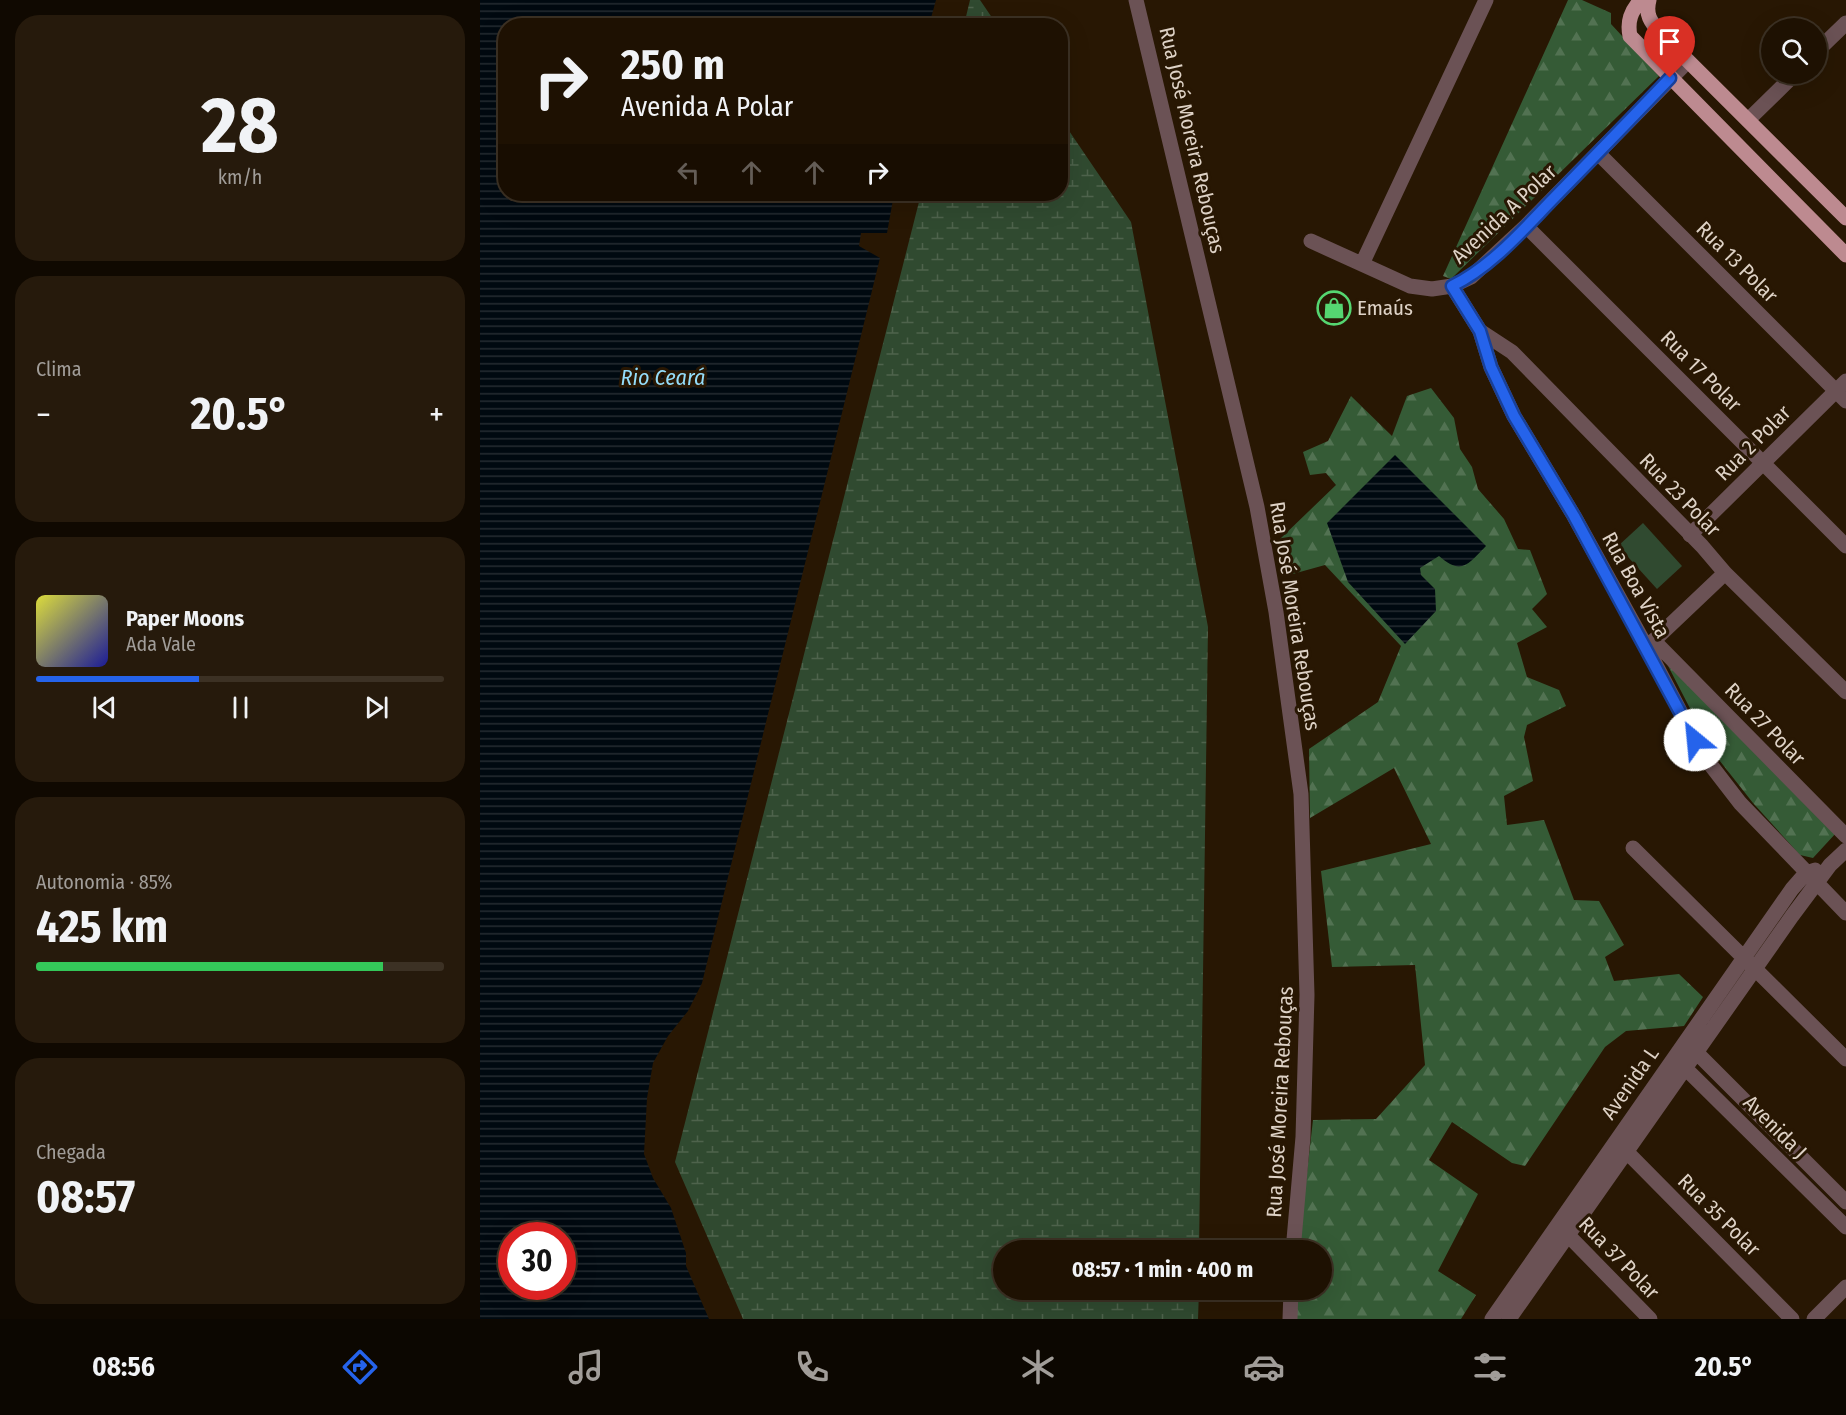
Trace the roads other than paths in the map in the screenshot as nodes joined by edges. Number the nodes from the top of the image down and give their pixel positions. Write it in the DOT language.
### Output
graph roads {
  1 [pos="1137,0"];
  2 [pos="1486,0"];
  3 [pos="1641,0"];
  4 [pos="1649,0"];
  5 [pos="1846,23"];
  6 [pos="1827,41"];
  7 [pos="1688,61"];
  8 [pos="1670,78"];
  9 [pos="1785,84"];
  10 [pos="1748,120"];
  11 [pos="1598,153"];
  12 [pos="1846,218"];
  13 [pos="1526,226"];
  14 [pos="1311,241"];
  15 [pos="1846,255"];
  16 [pos="1362,264"];
  17 [pos="1452,286"];
  18 [pos="1480,331"];
  19 [pos="1843,391"];
  20 [pos="1764,462"];
  21 [pos="1690,535"];
  22 [pos="1846,546"];
  23 [pos="1725,573"];
  24 [pos="1650,644"];
  25 [pos="1846,692"];
  26 [pos="1846,836"];
  27 [pos="1633,848"];
  28 [pos="1846,850"];
  29 [pos="1811,879"];
  30 [pos="1846,913"];
  31 [pos="1744,958"];
  32 [pos="1756,969"];
  33 [pos="1690,1046"];
  34 [pos="1846,1059"];
  35 [pos="1679,1062"];
  36 [pos="1621,1146"];
  37 [pos="1846,1202"];
  38 [pos="1846,1227"];
  39 [pos="1563,1231"];
  40 [pos="1294,1240"];
  41 [pos="1846,1287"];
  42 [pos="1291,1300"];
  43 [pos="1502,1317"];
  44 [pos="1290,1319"];
  45 [pos="1650,1319"];
  46 [pos="1792,1319"];
  47 [pos="1814,1319"];
  1 -- 40 [label="street, Rua José Moreira Rebouças"];
  2 -- 16 [label="street"];
  3 -- 8 [label="main road"];
  4 -- 7 [label="main road"];
  5 -- 6 [label="street"];
  7 -- 8 [label="street, Avenida A Polar"];
  7 -- 10 [label="main road"];
  8 -- 11 [label="street, Avenida A Polar"];
  8 -- 15 [label="main road"];
  9 -- 10 [label="street"];
  10 -- 12 [label="main road"];
  11 -- 13 [label="street, Avenida A Polar"];
  11 -- 19 [label="street, Rua 13 Polar"];
  13 -- 17 [label="street, Avenida A Polar"];
  13 -- 20 [label="street, Rua 17 Polar"];
  14 -- 16 [label="street, Avenida A Polar"];
  16 -- 17 [label="street, Avenida A Polar"];
  17 -- 18 [label="street, Rua Boa Vista"];
  18 -- 21 [label="street, Rua 23 Polar"];
  18 -- 24 [label="street, Rua Boa Vista"];
  19 -- 20 [label="street, Rua 2 Polar"];
  20 -- 21 [label="street, Rua 2 Polar"];
  20 -- 22 [label="street, Rua 17 Polar"];
  21 -- 23 [label="street, Rua 23 Polar"];
  23 -- 24 [label="street"];
  23 -- 25 [label="street, Rua 23 Polar"];
  24 -- 26 [label="street, Rua 27 Polar"];
  24 -- 29 [label="street, Rua Boa Vista"];
  27 -- 31 [label="street"];
  28 -- 29 [label="street"];
  29 -- 30 [label="street, Rua Boa Vista"];
  29 -- 31 [label="street, Avenida L"];
  29 -- 32 [label="street, Avenida L"];
  31 -- 32 [label="street"];
  31 -- 33 [label="street, Avenida L"];
  32 -- 33 [label="street, Avenida L"];
  32 -- 34 [label="street"];
  33 -- 35 [label="street, Avenida L"];
  33 -- 37 [label="street, Avenida J"];
  35 -- 36 [label="street, Avenida L"];
  35 -- 38 [label="street, Avenida J"];
  36 -- 39 [label="street, Avenida L"];
  36 -- 46 [label="street, Rua 35 Polar"];
  39 -- 43 [label="street, Avenida L"];
  39 -- 45 [label="street, Rua 37 Polar"];
  41 -- 47 [label="street"];
  42 -- 44 [label="street"];
}
